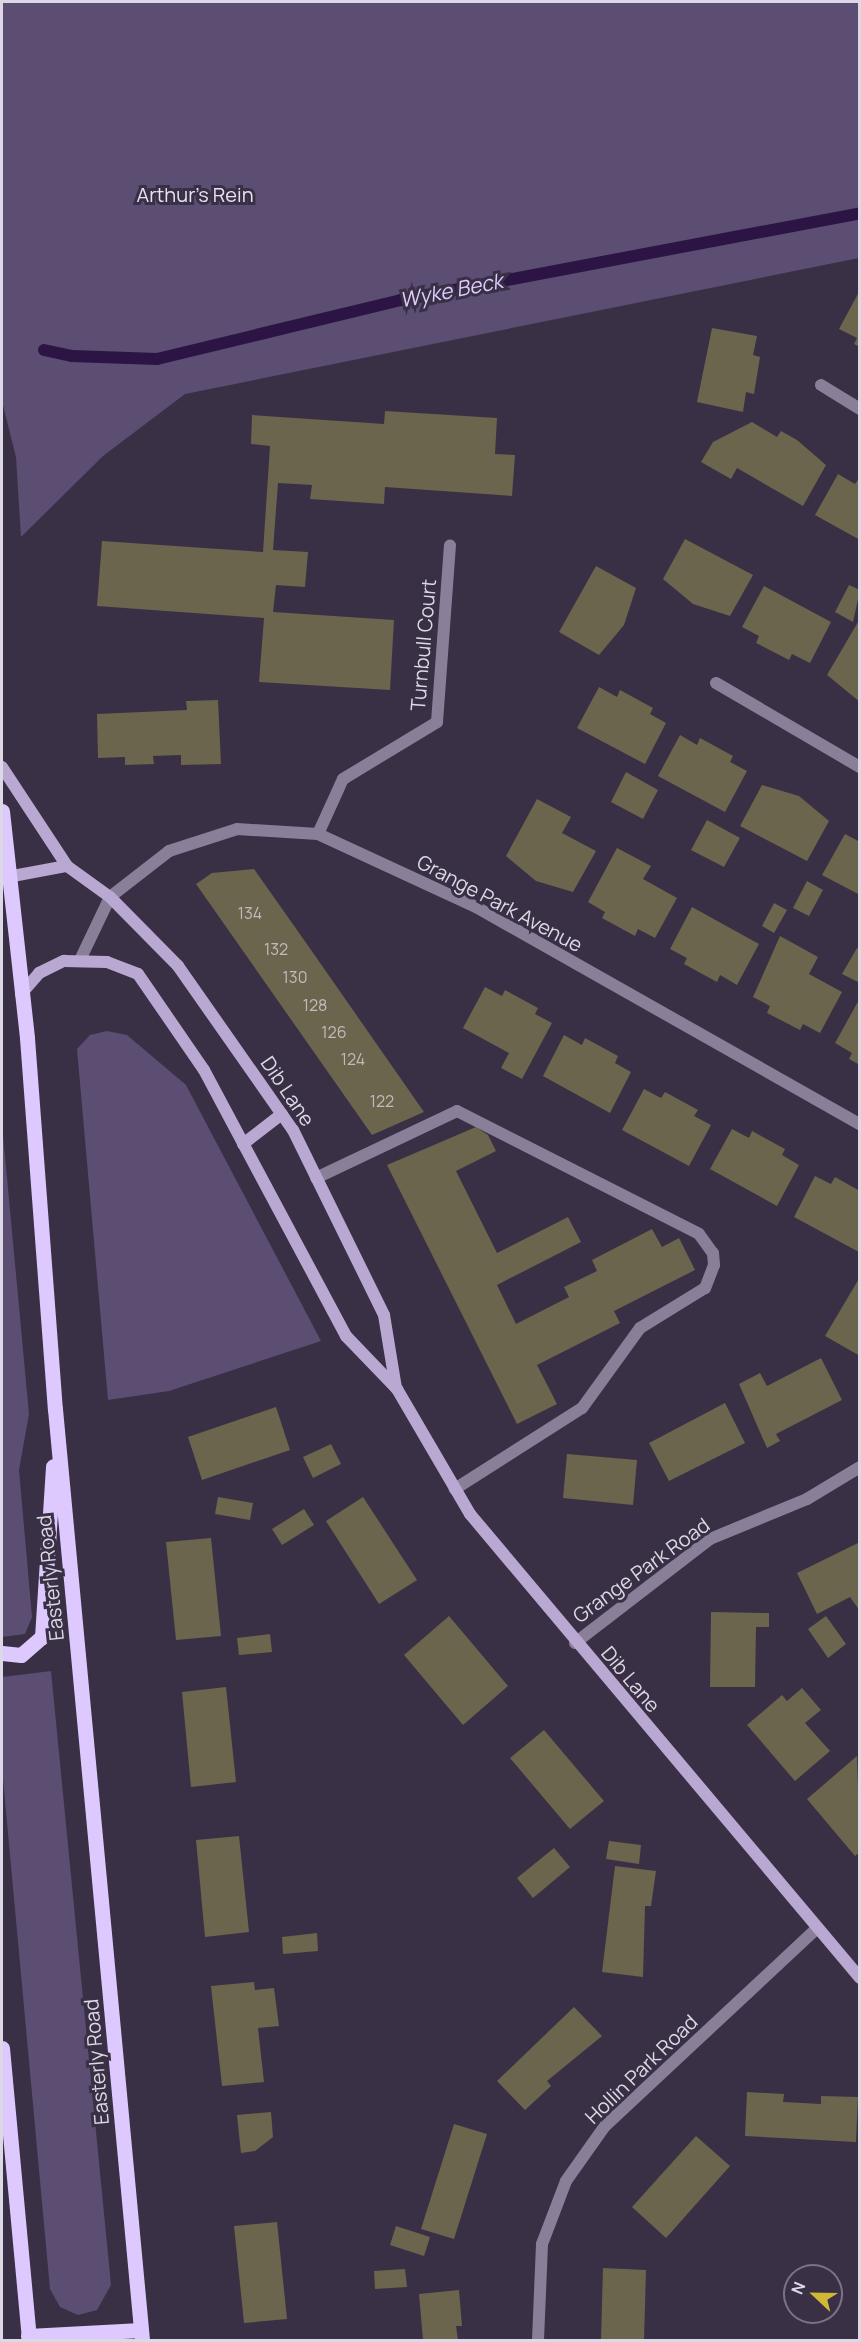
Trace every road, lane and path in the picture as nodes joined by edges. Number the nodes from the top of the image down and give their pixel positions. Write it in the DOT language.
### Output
graph roads {
  1 [pos="821,385"];
  2 [pos="860,409"];
  3 [pos="450,545"];
  4 [pos="716,682"];
  5 [pos="2,767"];
  6 [pos="860,767"];
  7 [pos="2,811"];
  8 [pos="318,834"];
  9 [pos="67,866"];
  10 [pos="5,876"];
  11 [pos="110,897"];
  12 [pos="80,960"];
  13 [pos="21,994"];
  14 [pos="282,1114"];
  15 [pos="860,1124"];
  16 [pos="243,1144"];
  17 [pos="316,1178"];
  18 [pos="397,1389"];
  19 [pos="55,1409"];
  20 [pos="860,1467"];
  21 [pos="456,1489"];
  22 [pos="575,1643"];
  23 [pos="2,1653"];
  24 [pos="817,1928"];
  25 [pos="860,1978"];
  26 [pos="2,2048"];
  27 [pos="142,2335"];
  28 [pos="27,2339"];
  29 [pos="538,2340"];
  1 -- 2 [label="street"];
  3 -- 8 [label="street, Turnbull Court"];
  4 -- 6 [label="street"];
  5 -- 9 [label="street, Dib Lane"];
  7 -- 10 [label="main road, Easterly Road"];
  8 -- 11 [label="street, Grange Park Avenue"];
  8 -- 15 [label="street, Grange Park Avenue"];
  9 -- 10 [label="street"];
  9 -- 11 [label="street, Dib Lane"];
  10 -- 13 [label="main road, Easterly Road"];
  11 -- 12 [label="street"];
  11 -- 14 [label="street, Dib Lane"];
  12 -- 13 [label="street, Dib Lane"];
  12 -- 16 [label="street, Dib Lane"];
  13 -- 19 [label="main road, Easterly Road"];
  14 -- 16 [label="street"];
  14 -- 17 [label="street, Dib Lane"];
  16 -- 18 [label="street, Dib Lane"];
  17 -- 18 [label="street, Dib Lane"];
  17 -- 21 [label="street"];
  18 -- 21 [label="street, Dib Lane"];
  19 -- 23 [label="main road"];
  19 -- 27 [label="main road, Easterly Road"];
  20 -- 22 [label="street, Grange Park Road"];
  21 -- 22 [label="street, Dib Lane"];
  22 -- 24 [label="street, Dib Lane"];
  24 -- 25 [label="street, Dib Lane"];
  24 -- 29 [label="street, Hollin Park Road"];
  26 -- 28 [label="main road"];
  27 -- 28 [label="main road"];
}
